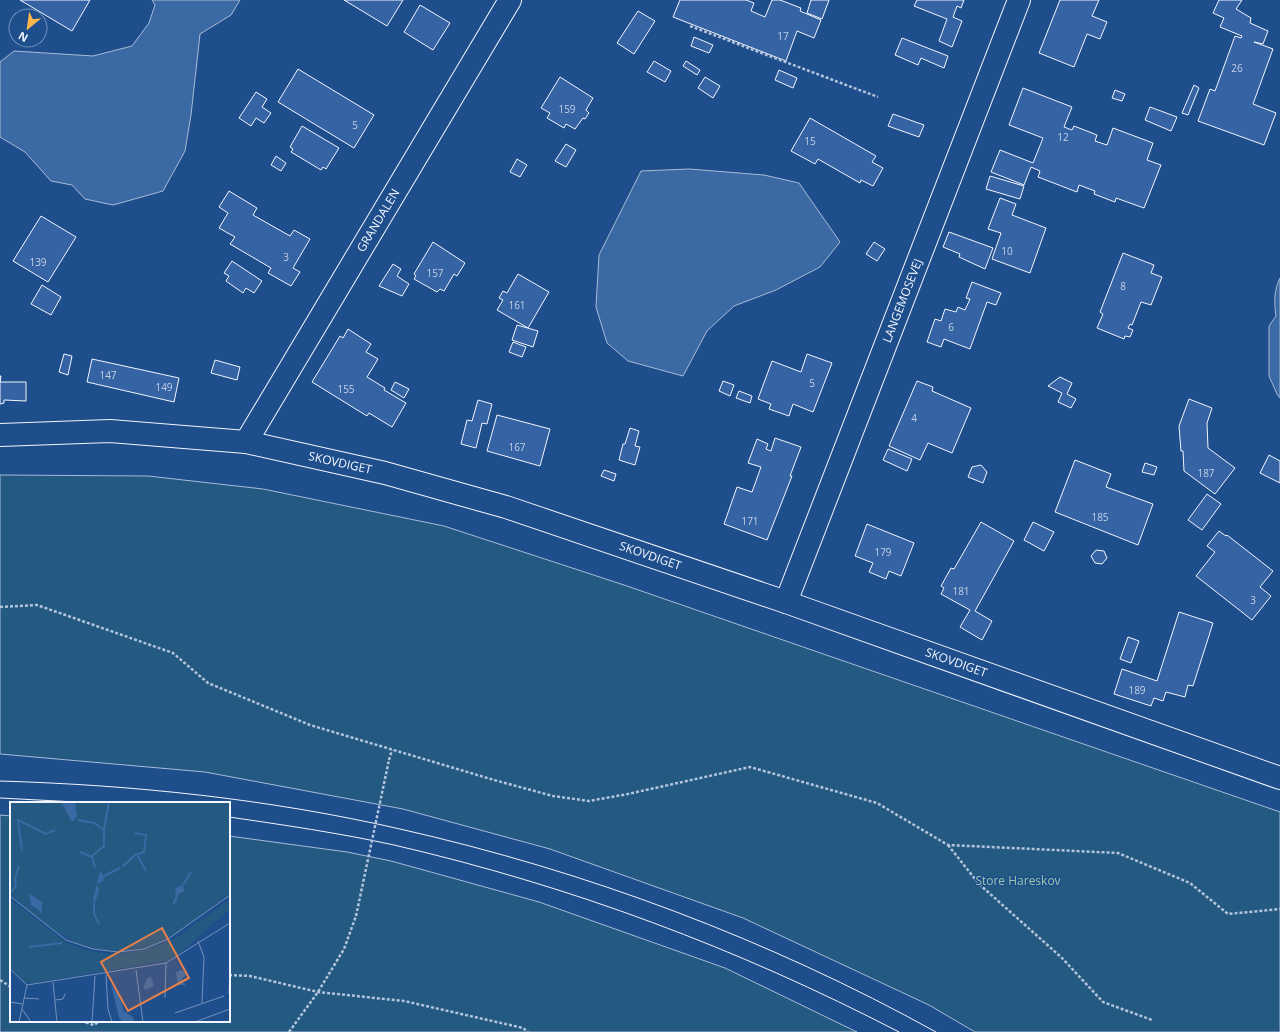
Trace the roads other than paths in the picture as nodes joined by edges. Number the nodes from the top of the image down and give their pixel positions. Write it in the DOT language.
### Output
graph roads {
  1 [pos="510,0"];
  2 [pos="1019,0"];
  3 [pos="0,435"];
  4 [pos="246,442"];
  5 [pos="786,602"];
  6 [pos="1280,778"];
  1 -- 4 [label="street, GRANDALEN"];
  2 -- 5 [label="street, LANGEMOSEVEJ"];
  3 -- 4 [label="street, SKOVDIGET"];
  4 -- 5 [label="street, SKOVDIGET"];
  5 -- 6 [label="street, SKOVDIGET"];
}
